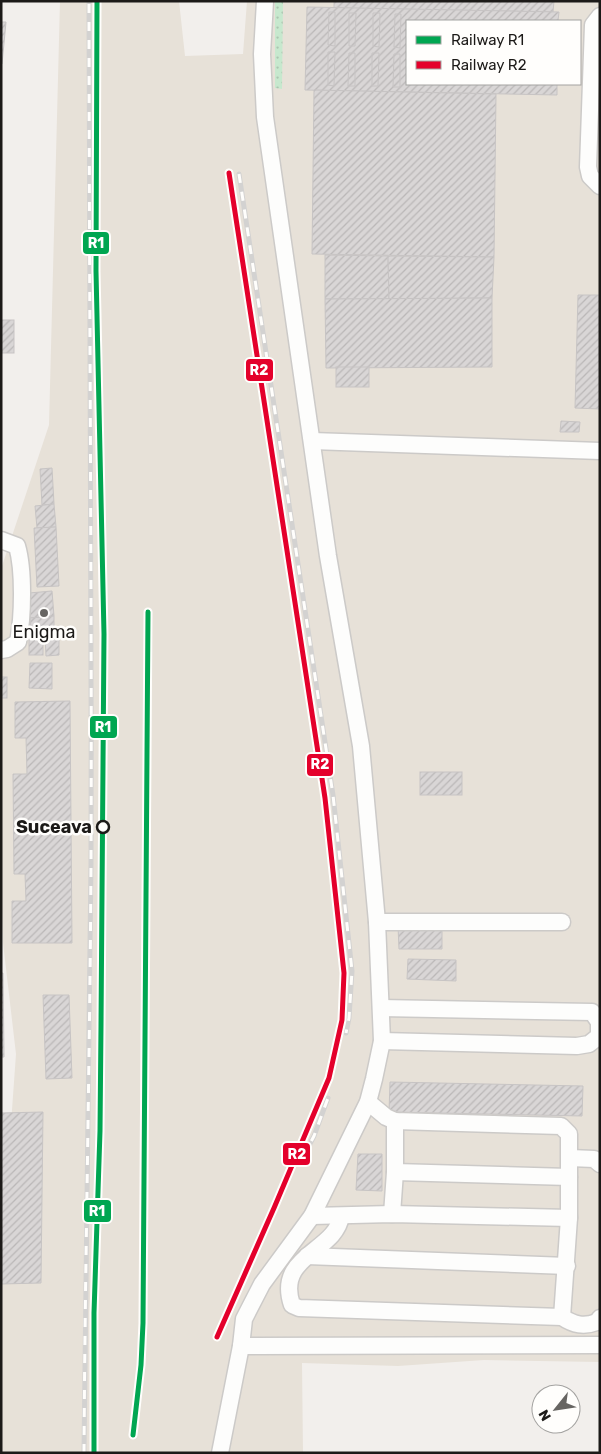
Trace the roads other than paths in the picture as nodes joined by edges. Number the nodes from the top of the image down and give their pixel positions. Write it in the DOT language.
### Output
graph roads {
  1 [pos="265,1"];
  2 [pos="600,16"];
  3 [pos="600,186"];
  4 [pos="312,441"];
  5 [pos="600,451"];
  6 [pos="1,540"];
  7 [pos="1,650"];
  8 [pos="377,922"];
  9 [pos="562,922"];
  10 [pos="381,1008"];
  11 [pos="382,1042"];
  12 [pos="368,1102"];
  13 [pos="395,1121"];
  14 [pos="570,1158"];
  15 [pos="600,1164"];
  16 [pos="395,1172"];
  17 [pos="569,1177"];
  18 [pos="392,1214"];
  19 [pos="312,1216"];
  20 [pos="341,1216"];
  21 [pos="569,1218"];
  22 [pos="307,1256"];
  23 [pos="567,1266"];
  24 [pos="562,1316"];
  25 [pos="600,1318"];
  26 [pos="600,1345"];
  27 [pos="242,1346"];
  28 [pos="220,1453"];
  1 -- 4 [label="street"];
  2 -- 3 [label="street"];
  4 -- 5 [label="street"];
  4 -- 8 [label="street"];
  6 -- 7 [label="street"];
  8 -- 9 [label="street"];
  8 -- 10 [label="street"];
  10 -- 11 [label="street"];
  10 -- 11 [label="street"];
  11 -- 12 [label="street"];
  12 -- 13 [label="street"];
  12 -- 19 [label="street"];
  13 -- 14 [label="street"];
  13 -- 16 [label="street"];
  14 -- 15 [label="street"];
  14 -- 17 [label="street"];
  16 -- 17 [label="street"];
  16 -- 18 [label="street"];
  17 -- 21 [label="street"];
  18 -- 20 [label="street"];
  18 -- 21 [label="street"];
  19 -- 20 [label="street"];
  19 -- 27 [label="street"];
  20 -- 22 [label="street"];
  21 -- 23 [label="street"];
  22 -- 23 [label="street"];
  22 -- 24 [label="street"];
  23 -- 24 [label="street"];
  24 -- 25 [label="street"];
  26 -- 27 [label="street"];
  27 -- 28 [label="street"];
}
